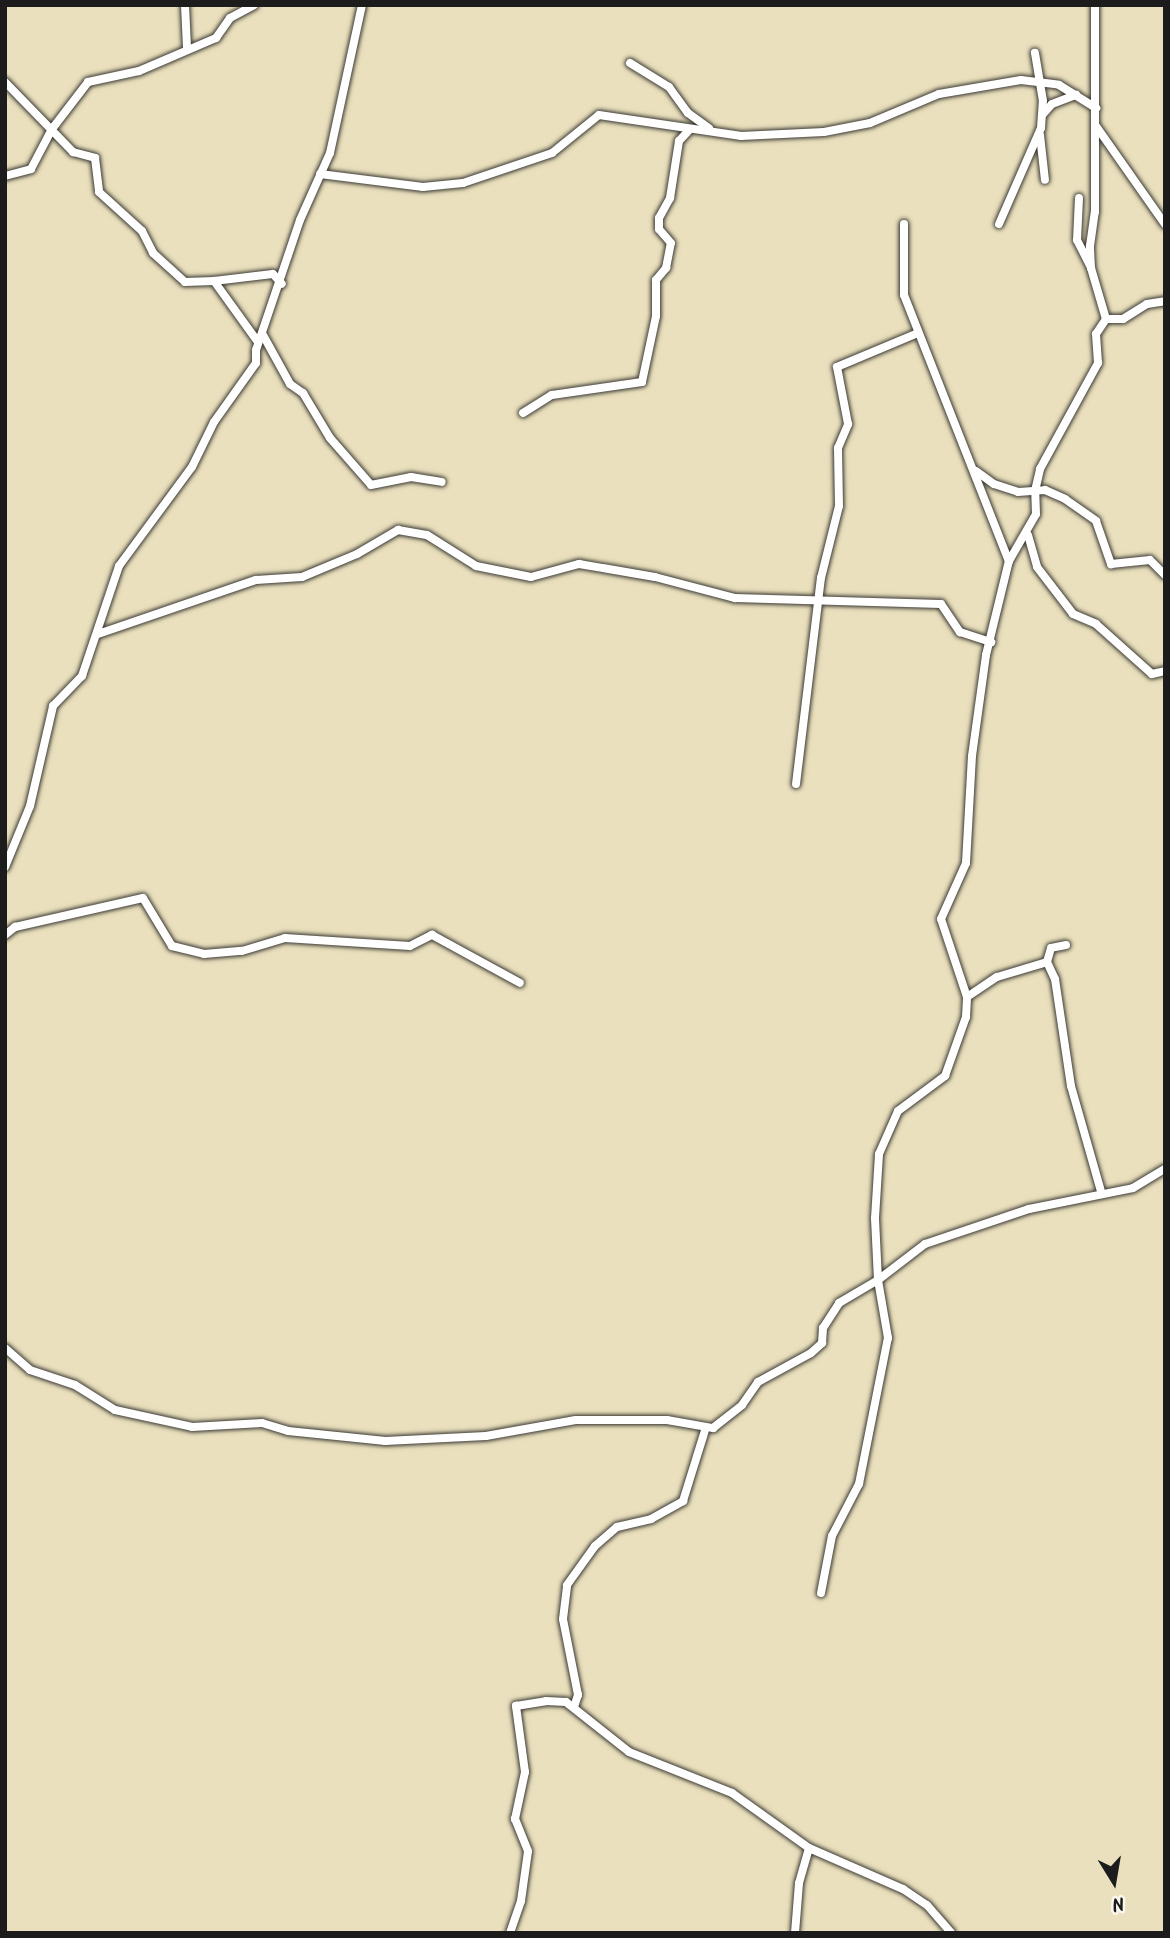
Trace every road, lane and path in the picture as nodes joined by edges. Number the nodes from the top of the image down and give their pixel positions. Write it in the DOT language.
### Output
graph roads {
  1 [pos="185,5"];
  2 [pos="254,5"];
  3 [pos="362,5"];
  4 [pos="1095,5"];
  5 [pos="187,47"];
  6 [pos="1035,53"];
  7 [pos="630,63"];
  8 [pos="1040,80"];
  9 [pos="5,82"];
  10 [pos="1076,95"];
  11 [pos="1096,108"];
  12 [pos="1043,114"];
  13 [pos="1096,126"];
  14 [pos="709,128"];
  15 [pos="1041,128"];
  16 [pos="52,129"];
  17 [pos="690,129"];
  18 [pos="320,174"];
  19 [pos="5,176"];
  20 [pos="1045,180"];
  21 [pos="1079,198"];
  22 [pos="904,224"];
  23 [pos="999,224"];
  24 [pos="1165,224"];
  25 [pos="1091,268"];
  26 [pos="214,281"];
  27 [pos="282,284"];
  28 [pos="1165,301"];
  29 [pos="1106,319"];
  30 [pos="918,333"];
  31 [pos="261,339"];
  32 [pos="523,413"];
  33 [pos="976,471"];
  34 [pos="442,482"];
  35 [pos="1035,491"];
  36 [pos="1028,535"];
  37 [pos="1009,561"];
  38 [pos="1165,575"];
  39 [pos="817,599"];
  40 [pos="98,634"];
  41 [pos="991,642"];
  42 [pos="1165,671"];
  43 [pos="796,784"];
  44 [pos="5,867"];
  45 [pos="5,935"];
  46 [pos="1066,946"];
  47 [pos="1047,962"];
  48 [pos="520,983"];
  49 [pos="967,997"];
  50 [pos="1165,1169"];
  51 [pos="1101,1191"];
  52 [pos="878,1280"];
  53 [pos="5,1348"];
  54 [pos="706,1427"];
  55 [pos="821,1593"];
  56 [pos="574,1707"];
  57 [pos="809,1848"];
  58 [pos="510,1933"];
  59 [pos="795,1933"];
  60 [pos="951,1933"];
  1 -- 5 [label="street"];
  2 -- 5 [label="street"];
  3 -- 18 [label="street"];
  4 -- 11 [label="street"];
  5 -- 16 [label="street"];
  6 -- 8 [label="street"];
  7 -- 14 [label="street"];
  8 -- 10 [label="street"];
  8 -- 12 [label="street"];
  8 -- 14 [label="street"];
  9 -- 16 [label="street"];
  10 -- 11 [label="street"];
  10 -- 12 [label="street"];
  11 -- 13 [label="street"];
  12 -- 15 [label="street"];
  13 -- 24 [label="street"];
  13 -- 25 [label="street"];
  14 -- 17 [label="street"];
  15 -- 20 [label="street"];
  15 -- 23 [label="street"];
  16 -- 19 [label="street"];
  16 -- 26 [label="street"];
  17 -- 18 [label="street"];
  17 -- 32 [label="street"];
  18 -- 27 [label="street"];
  21 -- 25 [label="street"];
  22 -- 30 [label="street"];
  25 -- 29 [label="street"];
  26 -- 27 [label="street"];
  26 -- 31 [label="street"];
  27 -- 31 [label="street"];
  28 -- 29 [label="street"];
  29 -- 35 [label="street"];
  30 -- 33 [label="street"];
  30 -- 39 [label="street"];
  31 -- 34 [label="street"];
  31 -- 40 [label="street"];
  33 -- 35 [label="street"];
  33 -- 37 [label="street"];
  35 -- 36 [label="street"];
  35 -- 38 [label="street"];
  36 -- 37 [label="street"];
  36 -- 42 [label="street"];
  37 -- 41 [label="street"];
  39 -- 40 [label="street"];
  39 -- 41 [label="street"];
  39 -- 43 [label="street"];
  40 -- 44 [label="street"];
  41 -- 49 [label="street"];
  45 -- 48 [label="street"];
  46 -- 47 [label="street"];
  47 -- 49 [label="street"];
  47 -- 51 [label="street"];
  49 -- 52 [label="street"];
  50 -- 51 [label="street"];
  51 -- 52 [label="street"];
  52 -- 54 [label="street"];
  52 -- 55 [label="street"];
  53 -- 54 [label="street"];
  54 -- 56 [label="street"];
  56 -- 57 [label="street"];
  56 -- 58 [label="street"];
  57 -- 59 [label="street"];
  57 -- 60 [label="street"];
}
